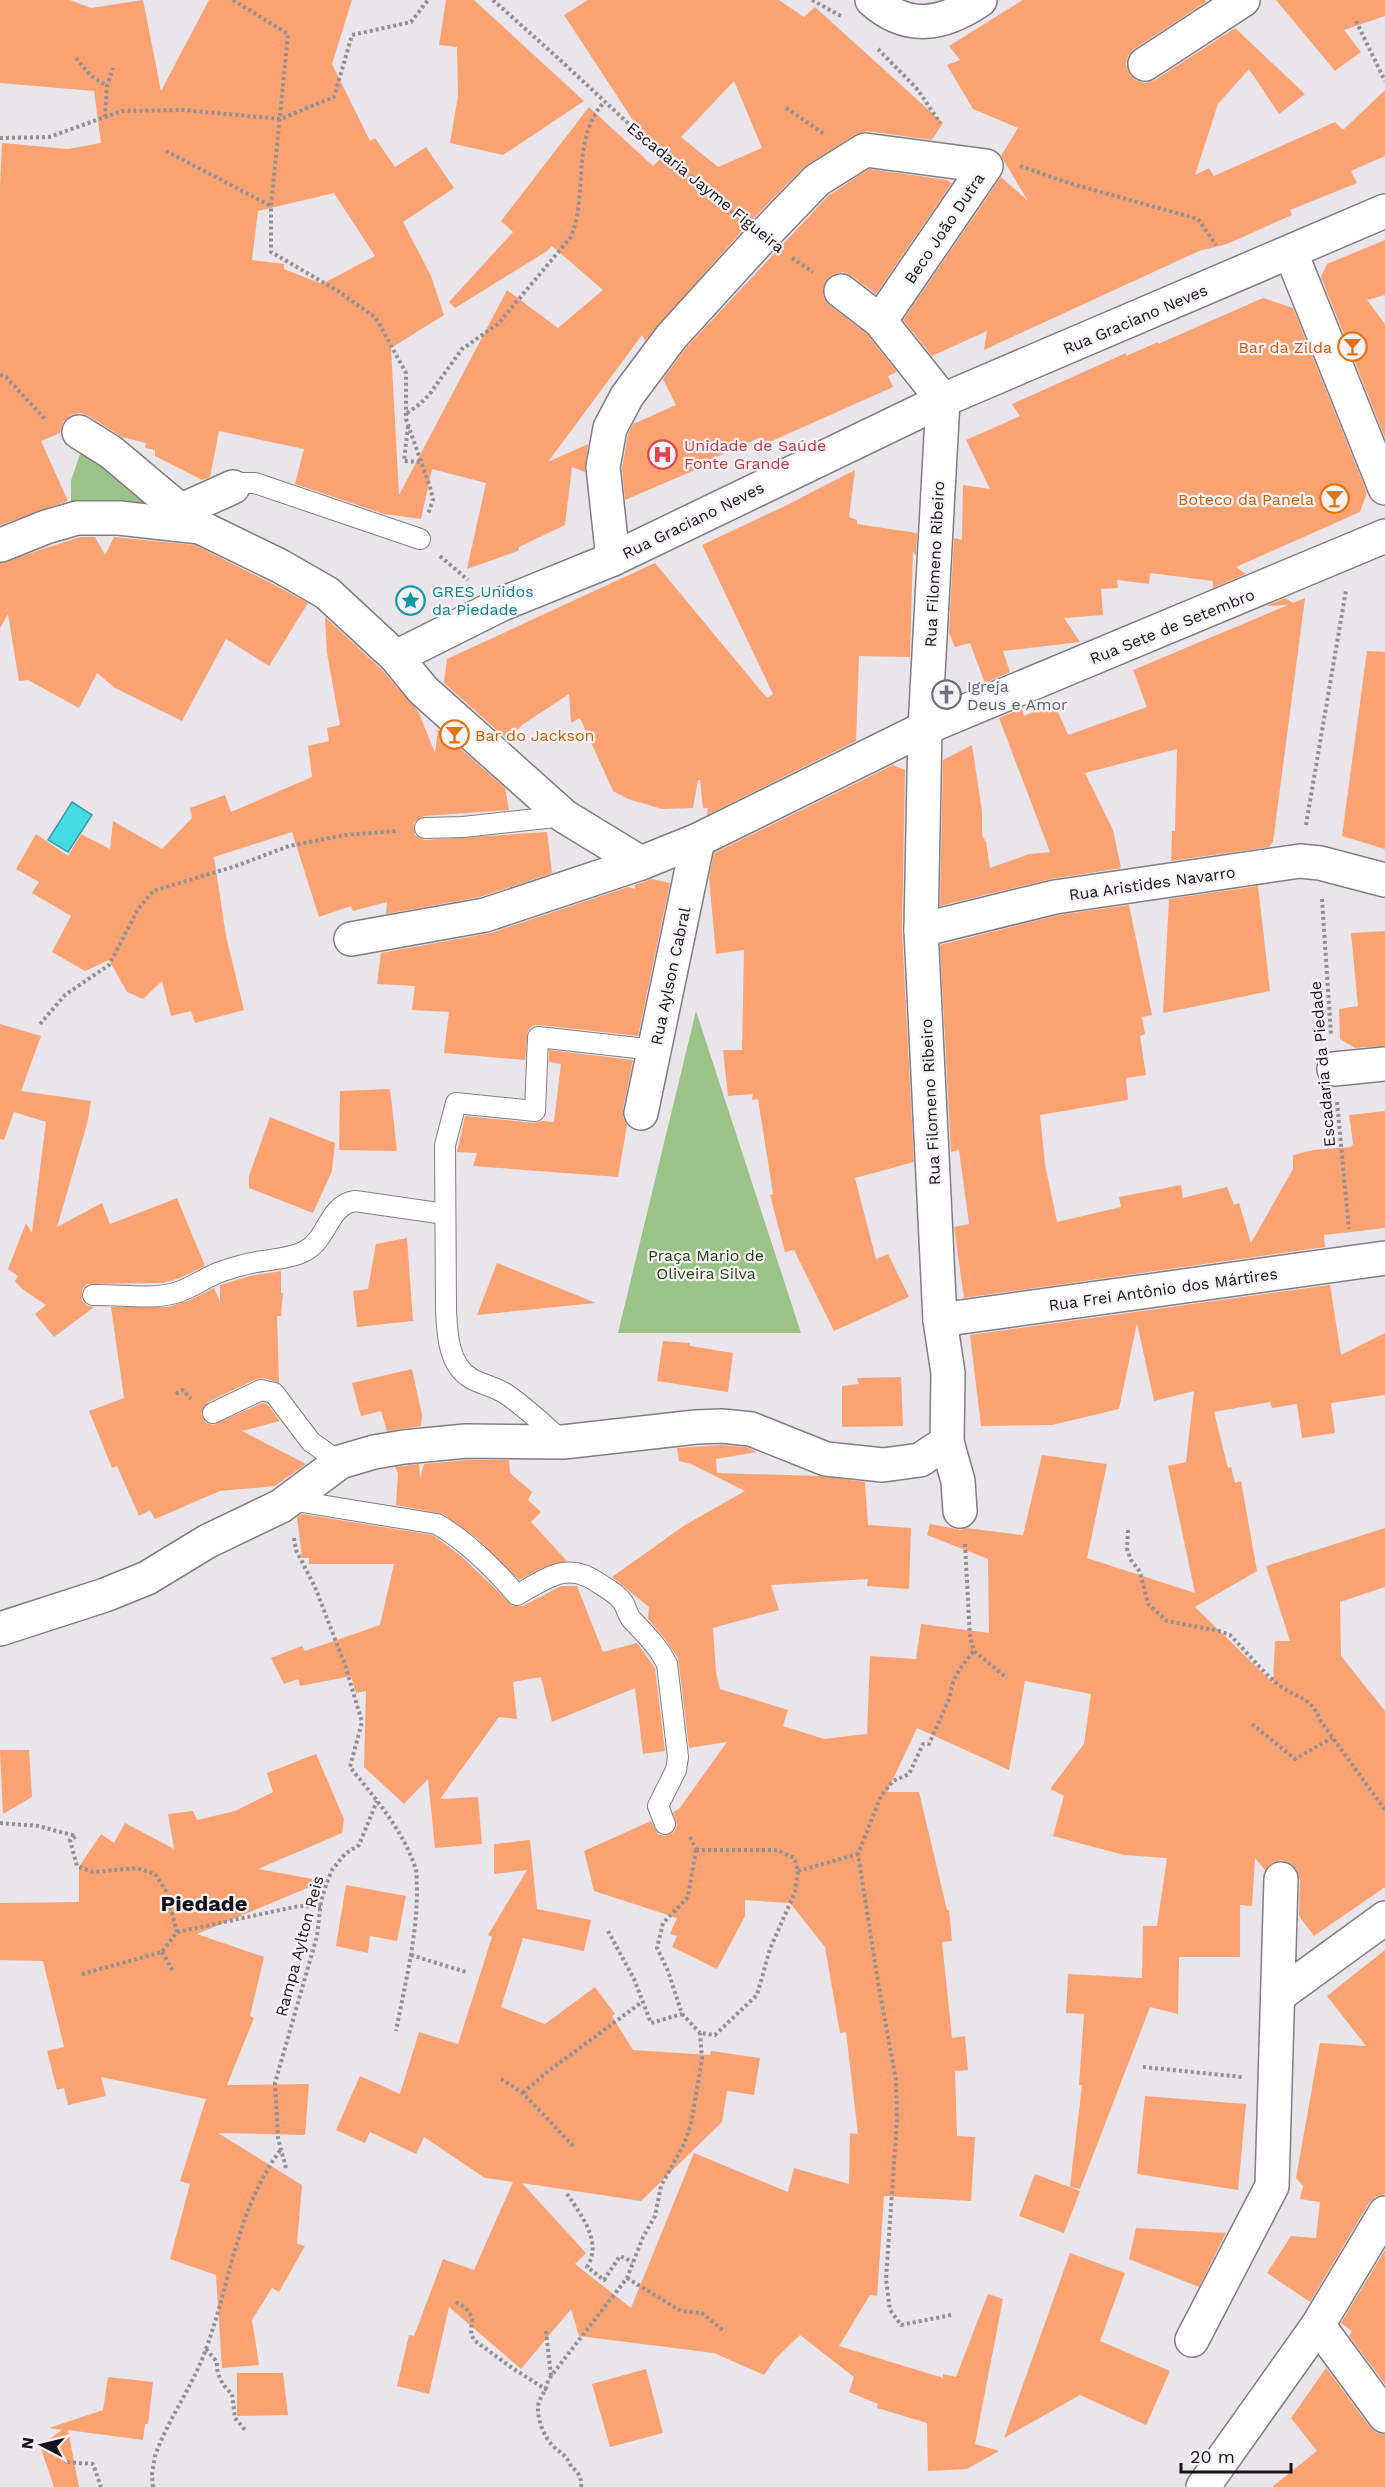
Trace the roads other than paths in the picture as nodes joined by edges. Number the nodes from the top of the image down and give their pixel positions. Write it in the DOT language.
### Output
graph roads {
  1 [pos="980,0"];
  2 [pos="1243,0"];
  3 [pos="859,10"];
  4 [pos="1145,64"];
  5 [pos="1385,211"];
  6 [pos="1292,253"];
  7 [pos="841,291"];
  8 [pos="880,321"];
  9 [pos="943,400"];
  10 [pos="66,429"];
  11 [pos="233,487"];
  12 [pos="1385,488"];
  13 [pos="191,518"];
  14 [pos="1385,536"];
  15 [pos="420,539"];
  16 [pos="1,545"];
  17 [pos="613,559"];
  18 [pos="396,657"];
  19 [pos="925,728"];
  20 [pos="564,816"];
  21 [pos="425,828"];
  22 [pos="698,840"];
  23 [pos="641,863"];
  24 [pos="1385,880"];
  25 [pos="921,930"];
  26 [pos="351,939"];
  27 [pos="655,1050"];
  28 [pos="1385,1064"];
  29 [pos="1334,1069"];
  30 [pos="641,1113"];
  31 [pos="445,1214"];
  32 [pos="1385,1258"];
  33 [pos="93,1295"];
  34 [pos="940,1320"];
  35 [pos="213,1413"];
  36 [pos="563,1442"];
  37 [pos="947,1442"];
  38 [pos="340,1462"];
  39 [pos="286,1503"];
  40 [pos="960,1511"];
  41 [pos="0,1629"];
  42 [pos="665,1824"];
  43 [pos="1281,1879"];
  44 [pos="1385,1918"];
  45 [pos="1278,1996"];
  46 [pos="1385,2213"];
  47 [pos="1318,2325"];
  48 [pos="1192,2340"];
  49 [pos="1385,2416"];
  50 [pos="1203,2487"];
  1 -- 3 [label="street"];
  2 -- 4 [label="street"];
  5 -- 6 [label="street, Rua Graciano Neves"];
  6 -- 9 [label="street, Rua Graciano Neves"];
  6 -- 12 [label="street"];
  7 -- 8 [label="street"];
  8 -- 9 [label="street"];
  8 -- 17 [label="street, Beco João Dutra"];
  9 -- 17 [label="street, Rua Graciano Neves"];
  9 -- 19 [label="street, Rua Filomeno Ribeiro"];
  10 -- 13 [label="street"];
  11 -- 13 [label="street"];
  11 -- 15 [label="lane"];
  13 -- 16 [label="street"];
  13 -- 18 [label="street"];
  14 -- 19 [label="street, Rua Sete de Setembro"];
  17 -- 18 [label="street, Rua Graciano Neves"];
  18 -- 20 [label="street"];
  19 -- 22 [label="street"];
  19 -- 25 [label="street, Rua Filomeno Ribeiro"];
  20 -- 21 [label="lane"];
  20 -- 23 [label="street"];
  22 -- 23 [label="street"];
  22 -- 27 [label="street, Rua Aylson Cabral"];
  23 -- 26 [label="street"];
  24 -- 25 [label="street, Rua Aristides Navarro"];
  25 -- 34 [label="street, Rua Filomeno Ribeiro"];
  27 -- 30 [label="street, Rua Aylson Cabral"];
  27 -- 31 [label="lane"];
  28 -- 29 [label="street"];
  31 -- 33 [label="lane"];
  31 -- 36 [label="lane"];
  32 -- 34 [label="street, Rua Frei Antônio dos Mártires"];
  34 -- 37 [label="street, Rua Filomeno Ribeiro"];
  35 -- 38 [label="lane"];
  36 -- 37 [label="street"];
  36 -- 38 [label="street"];
  37 -- 40 [label="street, Rua Filomeno Ribeiro"];
  38 -- 39 [label="street"];
  39 -- 41 [label="street"];
  39 -- 42 [label="lane"];
  43 -- 45 [label="street"];
  44 -- 45 [label="street"];
  45 -- 48 [label="street"];
  46 -- 47 [label="street"];
  47 -- 49 [label="street"];
  47 -- 50 [label="street"];
}
